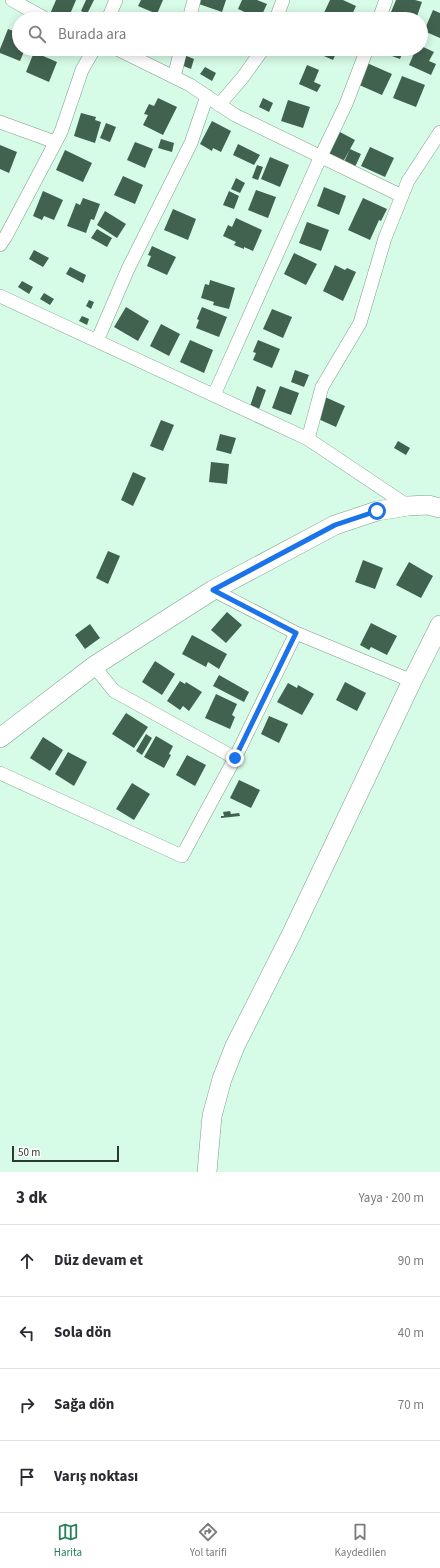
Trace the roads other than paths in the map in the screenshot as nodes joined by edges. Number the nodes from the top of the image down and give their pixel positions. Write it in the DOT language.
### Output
graph roads {
  1 [pos="12,0"];
  2 [pos="116,0"];
  3 [pos="194,0"];
  4 [pos="282,0"];
  5 [pos="386,0"];
  6 [pos="33,12"];
  7 [pos="111,12"];
  8 [pos="191,12"];
  9 [pos="278,12"];
  10 [pos="382,12"];
  11 [pos="90,56"];
  12 [pos="131,56"];
  13 [pos="179,56"];
  14 [pos="258,56"];
  15 [pos="364,56"];
  16 [pos="174,77"];
  17 [pos="207,96"];
  18 [pos="220,105"];
  19 [pos="0,122"];
  20 [pos="440,132"];
  21 [pos="55,142"];
  22 [pos="321,156"];
  23 [pos="402,196"];
  24 [pos="0,245"];
  25 [pos="0,296"];
  26 [pos="97,341"];
  27 [pos="214,395"];
  28 [pos="308,439"];
  29 [pos="408,506"];
  30 [pos="440,508"];
  31 [pos="213,590"];
  32 [pos="440,625"];
  33 [pos="296,633"];
  34 [pos="94,666"];
  35 [pos="412,680"];
  36 [pos="0,738"];
  37 [pos="235,758"];
  38 [pos="0,773"];
  39 [pos="207,1172"];
  1 -- 6 [label="street"];
  2 -- 7 [label="street"];
  3 -- 8 [label="street"];
  4 -- 9 [label="street"];
  5 -- 10 [label="street"];
  11 -- 21 [label="street"];
  12 -- 16 [label="street"];
  13 -- 16 [label="street"];
  14 -- 18 [label="street"];
  15 -- 22 [label="street"];
  16 -- 17 [label="street"];
  17 -- 18 [label="street"];
  17 -- 26 [label="street"];
  18 -- 22 [label="street"];
  19 -- 21 [label="street"];
  20 -- 23 [label="street"];
  21 -- 24 [label="street"];
  22 -- 23 [label="street"];
  22 -- 27 [label="street"];
  23 -- 28 [label="street"];
  25 -- 26 [label="street"];
  26 -- 27 [label="street"];
  27 -- 28 [label="street"];
  28 -- 29 [label="street"];
  29 -- 30 [label="main road"];
  29 -- 31 [label="main road"];
  31 -- 33 [label="street"];
  31 -- 34 [label="main road"];
  32 -- 35 [label="main road"];
  33 -- 35 [label="street"];
  33 -- 37 [label="street"];
  34 -- 36 [label="main road"];
  34 -- 37 [label="street"];
  35 -- 39 [label="main road"];
  37 -- 38 [label="street"];
}
